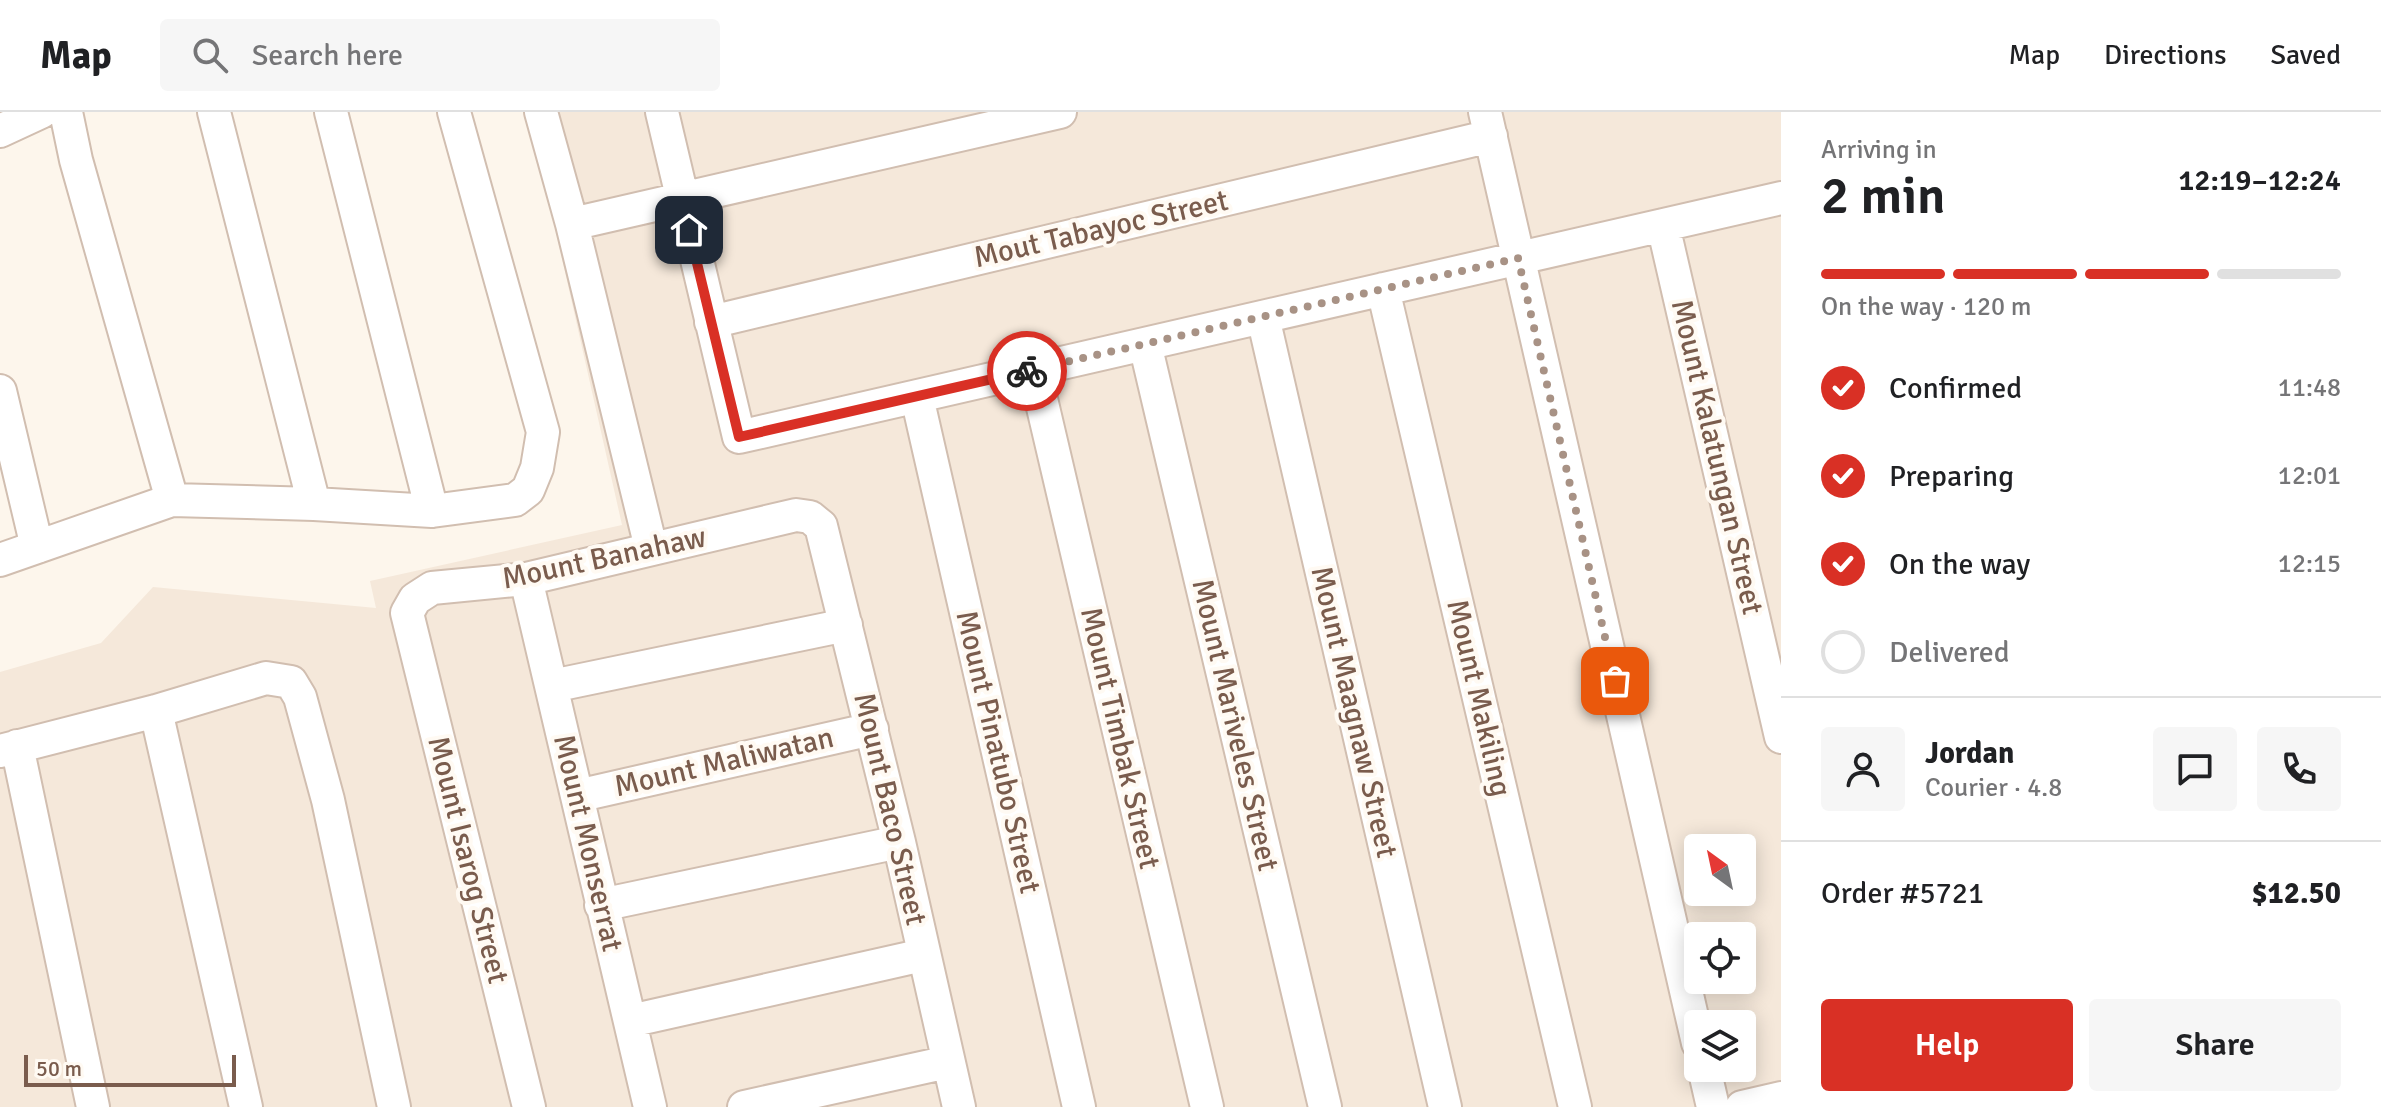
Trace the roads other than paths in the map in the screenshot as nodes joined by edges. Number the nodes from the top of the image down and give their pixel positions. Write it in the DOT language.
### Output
graph roads {
  1 [pos="41,112"];
  2 [pos="66,112"];
  3 [pos="214,112"];
  4 [pos="331,112"];
  5 [pos="454,112"];
  6 [pos="541,112"];
  7 [pos="662,112"];
  8 [pos="1060,112"];
  9 [pos="1488,124"];
  10 [pos="0,131"];
  11 [pos="1781,198"];
  12 [pos="682,199"];
  13 [pos="572,224"];
  14 [pos="1663,225"];
  15 [pos="1518,258"];
  16 [pos="1383,289"];
  17 [pos="1263,317"];
  18 [pos="711,322"];
  19 [pos="1145,344"];
  20 [pos="1034,369"];
  21 [pos="0,391"];
  22 [pos="917,397"];
  23 [pos="172,500"];
  24 [pos="314,504"];
  25 [pos="432,511"];
  26 [pos="810,517"];
  27 [pos="37,547"];
  28 [pos="651,548"];
  29 [pos="0,560"];
  30 [pos="526,579"];
  31 [pos="407,613"];
  32 [pos="846,625"];
  33 [pos="552,686"];
  34 [pos="156,711"];
  35 [pos="872,729"];
  36 [pos="1781,737"];
  37 [pos="9,749"];
  38 [pos="577,796"];
  39 [pos="899,842"];
  40 [pos="601,905"];
  41 [pos="923,955"];
  42 [pos="1690,1010"];
  43 [pos="630,1021"];
  44 [pos="948,1062"];
  45 [pos="1707,1082"];
  46 [pos="1781,1098"];
  47 [pos="93,1107"];
  48 [pos="246,1107"];
  49 [pos="394,1107"];
  50 [pos="529,1107"];
  51 [pos="650,1107"];
  52 [pos="744,1107"];
  53 [pos="959,1107"];
  54 [pos="1079,1107"];
  55 [pos="1207,1107"];
  56 [pos="1325,1107"];
  57 [pos="1445,1107"];
  58 [pos="1575,1107"];
  59 [pos="1713,1107"];
  60 [pos="1742,1107"];
  1 -- 10 [label="street"];
  2 -- 23 [label="street"];
  3 -- 24 [label="street"];
  4 -- 25 [label="street"];
  5 -- 25 [label="street"];
  6 -- 13 [label="street"];
  7 -- 12 [label="street"];
  8 -- 12 [label="street"];
  9 -- 15 [label="street"];
  9 -- 18 [label="street, Mout Tabayoc Street"];
  11 -- 14 [label="street"];
  12 -- 13 [label="street"];
  12 -- 18 [label="street"];
  13 -- 28 [label="street"];
  14 -- 15 [label="street"];
  14 -- 36 [label="street, Mount Kalatungan Street"];
  15 -- 16 [label="street"];
  15 -- 42 [label="street"];
  16 -- 17 [label="street"];
  16 -- 58 [label="street, Mount Makiling"];
  17 -- 19 [label="street"];
  17 -- 57 [label="street, Mount Maagnaw Street"];
  18 -- 22 [label="street"];
  19 -- 20 [label="street"];
  19 -- 56 [label="street, Mount Mariveles Street"];
  20 -- 22 [label="street"];
  20 -- 55 [label="street, Mount Timbak Street"];
  21 -- 27 [label="street"];
  22 -- 54 [label="street, Mount Pinatubo Street"];
  23 -- 24 [label="street"];
  23 -- 27 [label="street"];
  24 -- 25 [label="street"];
  26 -- 28 [label="street, Mount Banahaw"];
  26 -- 32 [label="street, Mount Baco Street"];
  27 -- 29 [label="street"];
  28 -- 30 [label="street, Mount Banahaw"];
  30 -- 31 [label="street, Mount Banahaw"];
  30 -- 33 [label="street, Mount Monserrat"];
  31 -- 50 [label="street, Mount Isarog Street"];
  32 -- 33 [label="street"];
  32 -- 35 [label="street, Mount Baco Street"];
  33 -- 38 [label="street, Mount Monserrat"];
  34 -- 37 [label="street"];
  34 -- 48 [label="street"];
  34 -- 49 [label="street"];
  35 -- 38 [label="street, Mount Maliwatan"];
  35 -- 39 [label="street, Mount Baco Street"];
  37 -- 47 [label="street"];
  38 -- 40 [label="street, Mount Monserrat"];
  39 -- 40 [label="street"];
  39 -- 41 [label="street, Mount Baco Street"];
  40 -- 43 [label="street, Mount Monserrat"];
  41 -- 43 [label="street"];
  41 -- 44 [label="street, Mount Baco Street"];
  43 -- 51 [label="street, Mount Monserrat"];
  44 -- 52 [label="street"];
  44 -- 53 [label="street, Mount Baco Street"];
  45 -- 59 [label="street"];
  46 -- 60 [label="street"];
}
